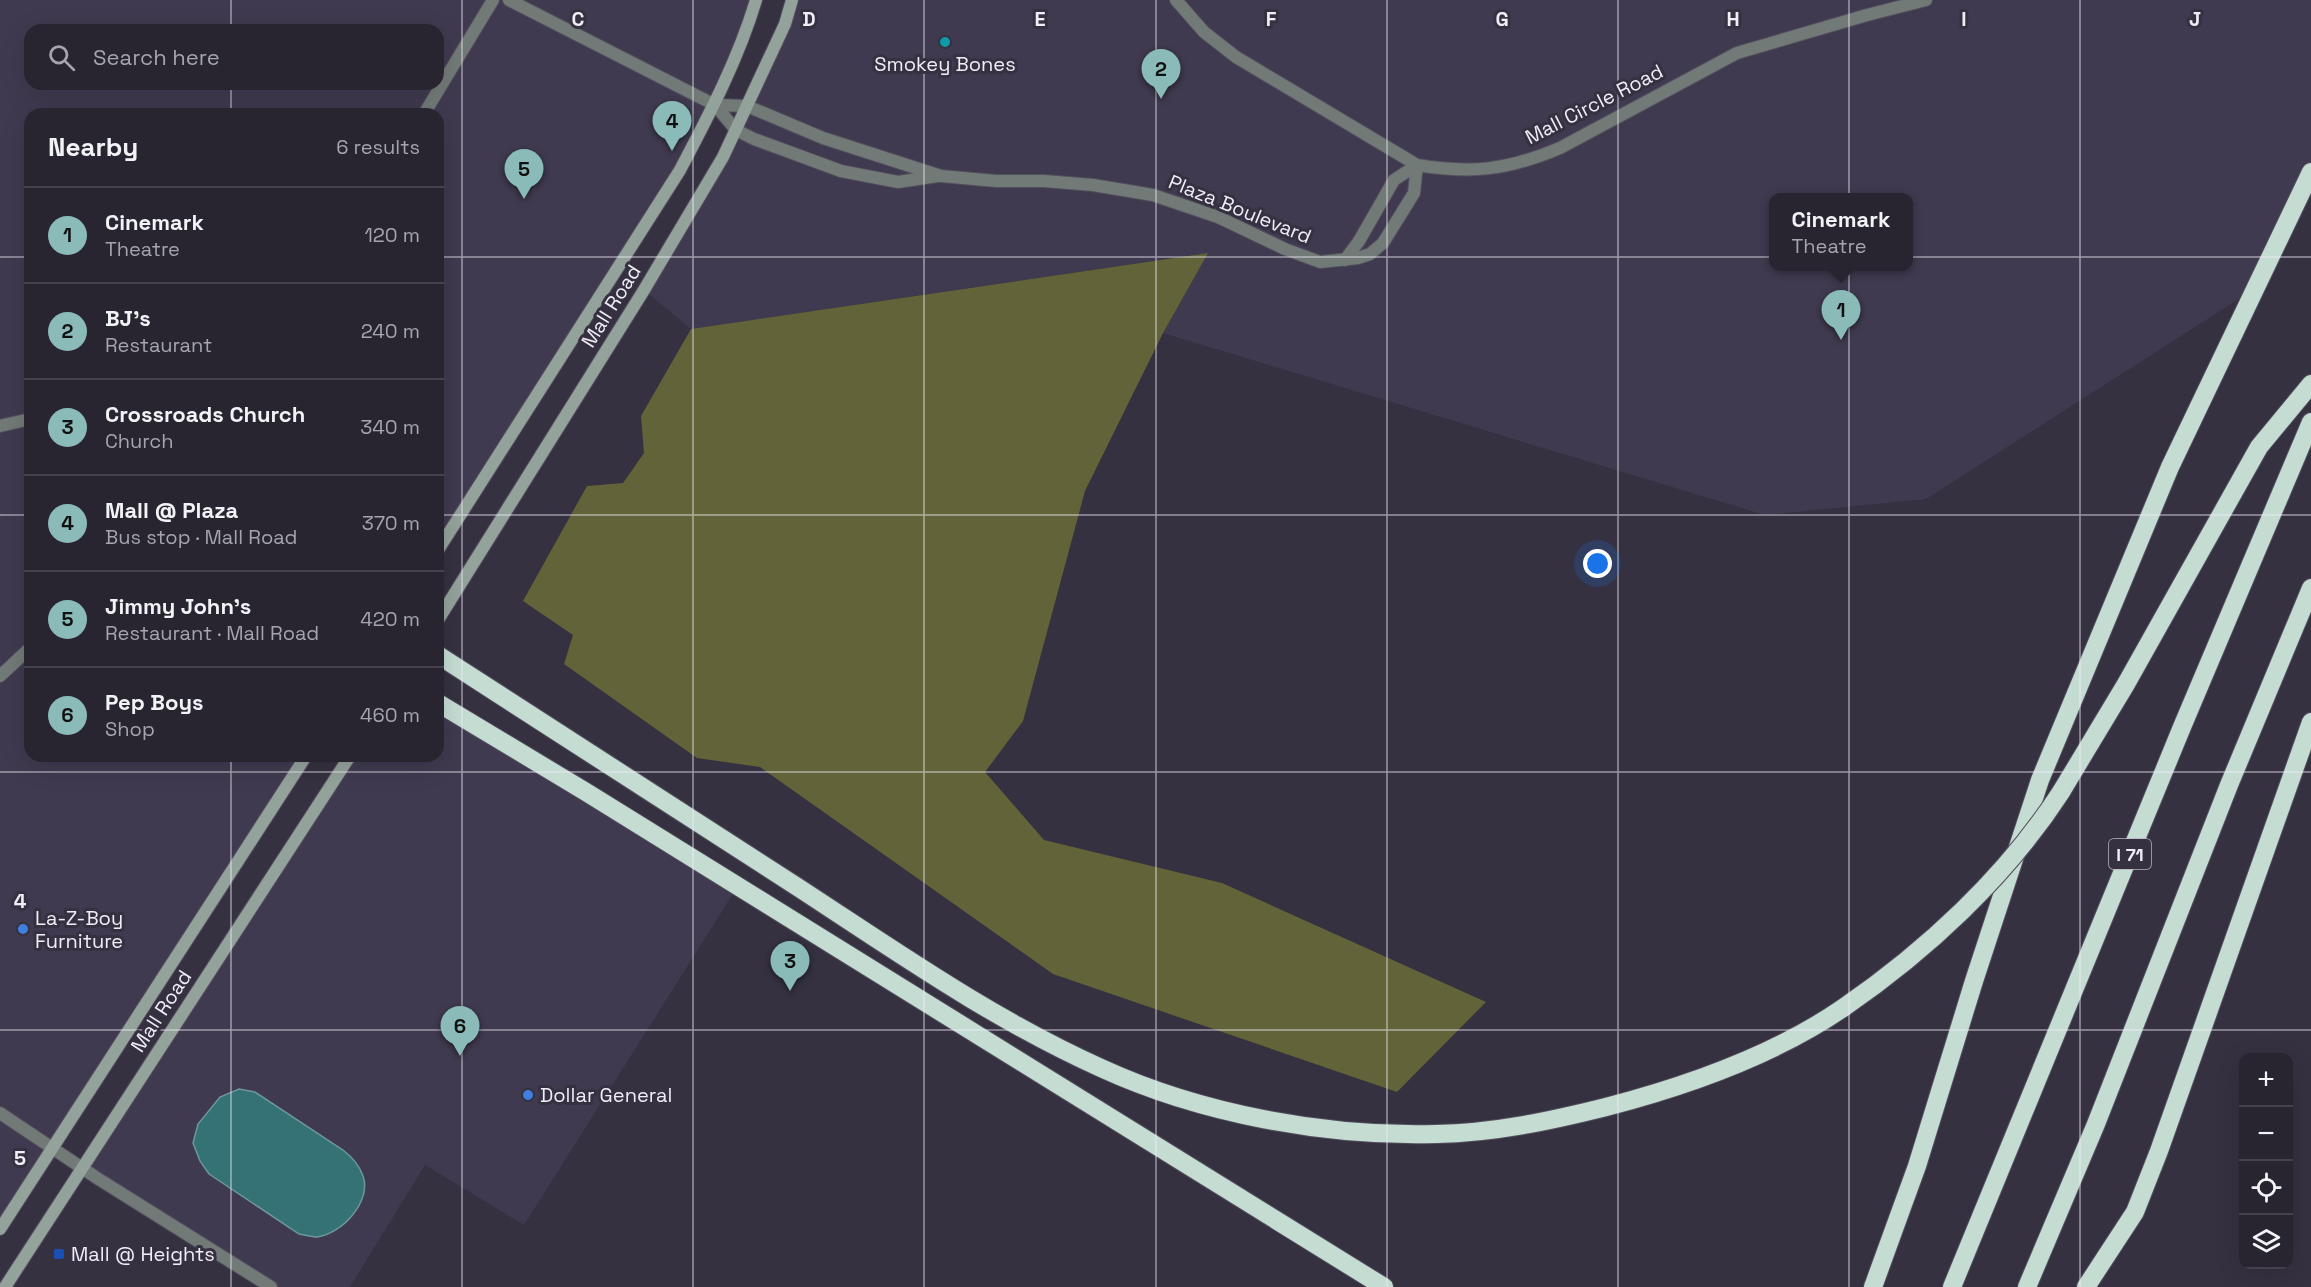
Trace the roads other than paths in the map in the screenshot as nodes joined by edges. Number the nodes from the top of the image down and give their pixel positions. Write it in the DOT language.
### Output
graph roads {
  1 [pos="493,0"];
  2 [pos="508,0"];
  3 [pos="756,0"];
  4 [pos="792,0"];
  5 [pos="1176,0"];
  6 [pos="1926,0"];
  7 [pos="444,81"];
  8 [pos="439,90"];
  9 [pos="715,105"];
  10 [pos="747,106"];
  11 [pos="428,108"];
  12 [pos="736,129"];
  13 [pos="1417,165"];
  14 [pos="2311,172"];
  15 [pos="941,176"];
  16 [pos="1345,260"];
  17 [pos="2311,384"];
  18 [pos="24,420"];
  19 [pos="2311,422"];
  20 [pos="0,426"];
  21 [pos="444,541"];
  22 [pos="2311,588"];
  23 [pos="444,610"];
  24 [pos="24,654"];
  25 [pos="444,659"];
  26 [pos="0,676"];
  27 [pos="444,707"];
  28 [pos="2311,722"];
  29 [pos="302,762"];
  30 [pos="346,762"];
  31 [pos="0,1113"];
  32 [pos="52,1148"];
  33 [pos="82,1167"];
  34 [pos="0,1229"];
  35 [pos="1332,1254"];
  36 [pos="4,1287"];
  37 [pos="271,1287"];
  38 [pos="1365,1287"];
  39 [pos="1384,1287"];
  40 [pos="1874,1287"];
  41 [pos="1952,1287"];
  42 [pos="2027,1287"];
  43 [pos="2086,1287"];
  1 -- 7 [label="street"];
  2 -- 9 [label="street, Plaza Boulevard"];
  3 -- 9 [label="main road, Mall Road"];
  4 -- 10 [label="main road, Mall Road"];
  5 -- 13 [label="street, Mall Circle Road"];
  6 -- 13 [label="street, Mall Circle Road"];
  8 -- 11 [label="street"];
  9 -- 10 [label="street, Plaza Boulevard"];
  9 -- 12 [label="street, Plaza Boulevard"];
  9 -- 21 [label="main road, Mall Road"];
  10 -- 12 [label="main road, Mall Road"];
  10 -- 15 [label="street, Plaza Boulevard"];
  12 -- 15 [label="street, Plaza Boulevard"];
  12 -- 23 [label="main road, Mall Road"];
  13 -- 16 [label="street"];
  13 -- 16 [label="street, Plaza Boulevard"];
  14 -- 40 [label="highway"];
  15 -- 16 [label="street, Plaza Boulevard"];
  17 -- 25 [label="highway, bridge"];
  18 -- 20 [label="street"];
  19 -- 41 [label="highway, I 71"];
  22 -- 42 [label="highway"];
  24 -- 26 [label="street"];
  27 -- 35 [label="highway"];
  28 -- 43 [label="highway"];
  29 -- 32 [label="main road, Mall Road"];
  30 -- 33 [label="main road, Mall Road"];
  31 -- 32 [label="street"];
  32 -- 33 [label="street"];
  32 -- 34 [label="main road, Mall Road"];
  33 -- 36 [label="main road, Mall Road"];
  33 -- 37 [label="street"];
  35 -- 38 [label="highway"];
  35 -- 39 [label="highway"];
}
